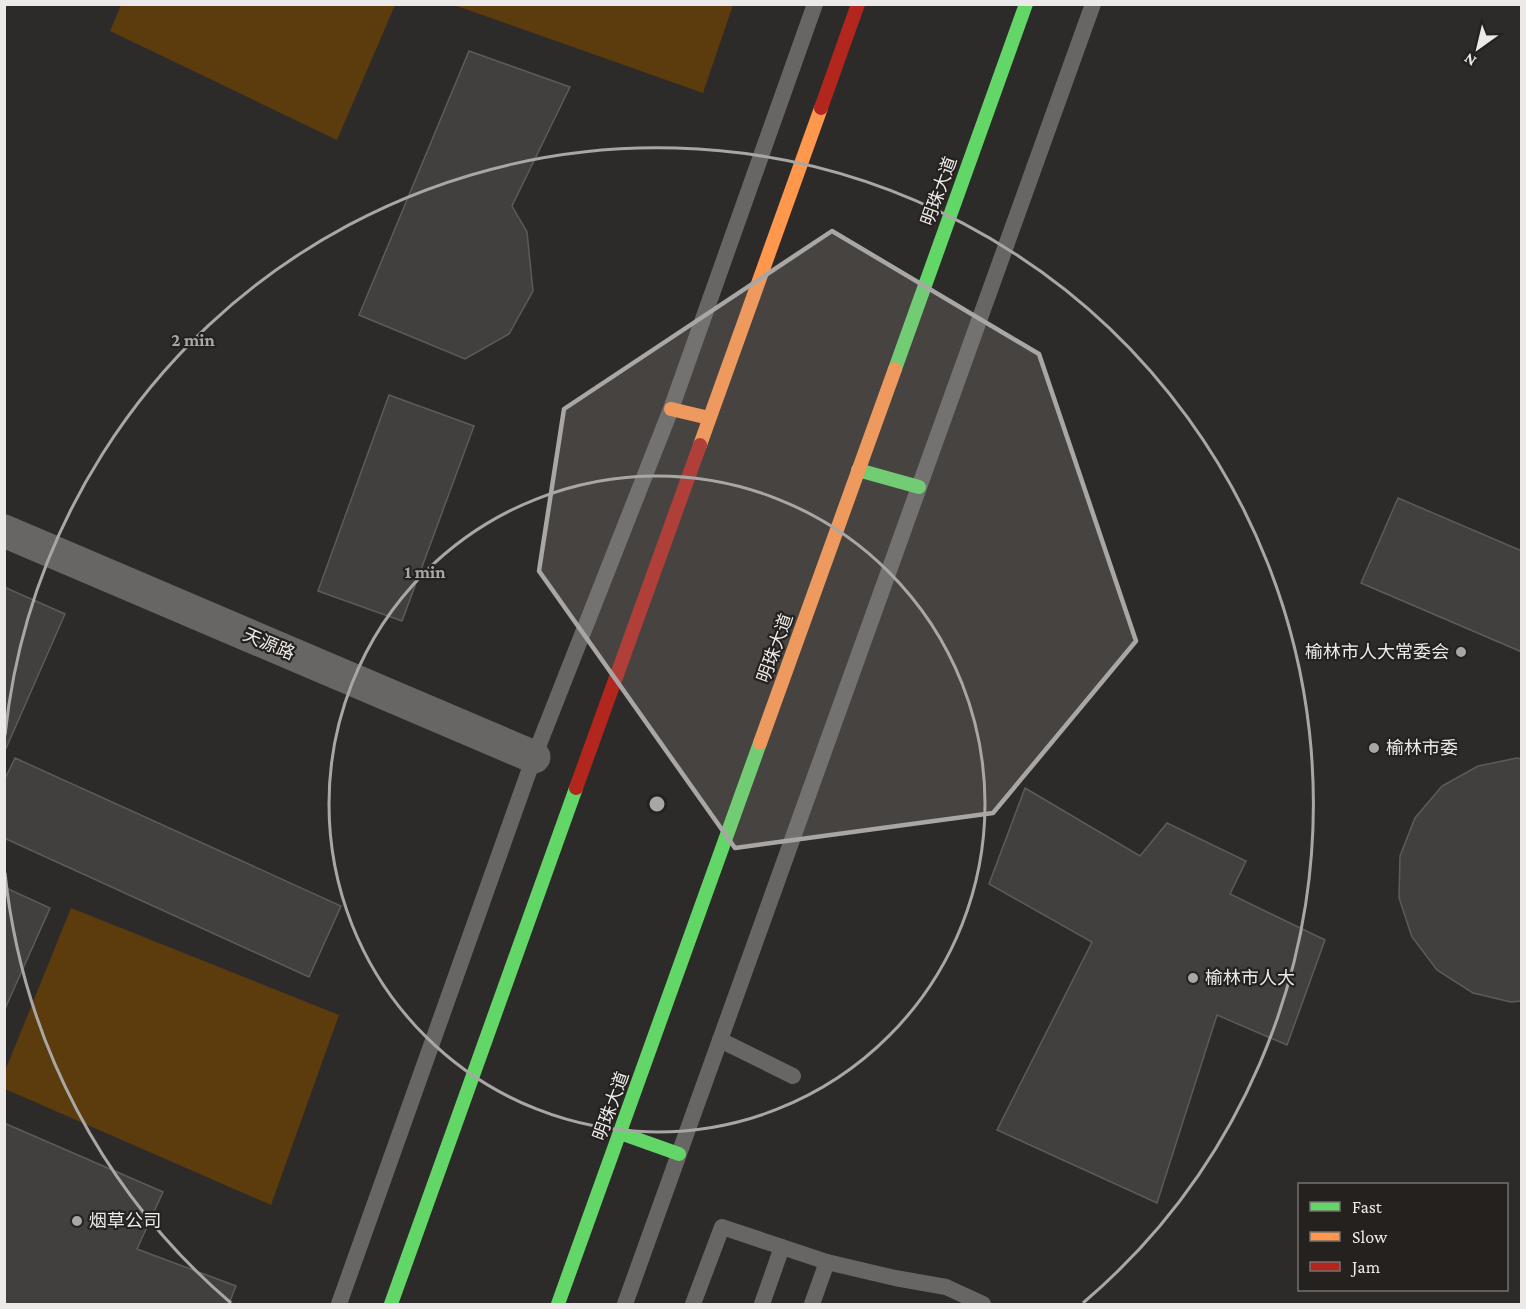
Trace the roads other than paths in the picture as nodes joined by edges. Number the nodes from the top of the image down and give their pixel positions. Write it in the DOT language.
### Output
graph roads {
  1 [pos="815,4"];
  2 [pos="858,4"];
  3 [pos="1026,4"];
  4 [pos="1093,4"];
  5 [pos="671,409"];
  6 [pos="709,418"];
  7 [pos="858,470"];
  8 [pos="919,487"];
  9 [pos="4,531"];
  10 [pos="534,757"];
  11 [pos="720,1040"];
  12 [pos="793,1076"];
  13 [pos="620,1133"];
  14 [pos="679,1154"];
  15 [pos="782,1247"];
  16 [pos="827,1262"];
  17 [pos="339,1305"];
  18 [pos="391,1305"];
  19 [pos="558,1305"];
  20 [pos="625,1305"];
  21 [pos="693,1305"];
  22 [pos="762,1305"];
  23 [pos="812,1305"];
  24 [pos="983,1305"];
  1 -- 5 [label="lane"];
  2 -- 6 [label="main road"];
  3 -- 7 [label="main road, 明珠大道"];
  4 -- 8 [label="lane"];
  5 -- 6 [label="main road"];
  5 -- 10 [label="lane"];
  6 -- 18 [label="main road"];
  7 -- 8 [label="main road"];
  7 -- 13 [label="main road, 明珠大道"];
  8 -- 11 [label="lane"];
  9 -- 10 [label="street, 天源路"];
  10 -- 17 [label="lane"];
  11 -- 12 [label="lane"];
  11 -- 14 [label="lane"];
  13 -- 14 [label="main road"];
  13 -- 19 [label="main road, 明珠大道"];
  14 -- 20 [label="lane"];
  15 -- 16 [label="lane"];
  15 -- 21 [label="lane"];
  15 -- 22 [label="lane"];
  16 -- 23 [label="lane"];
  16 -- 24 [label="lane"];
}
